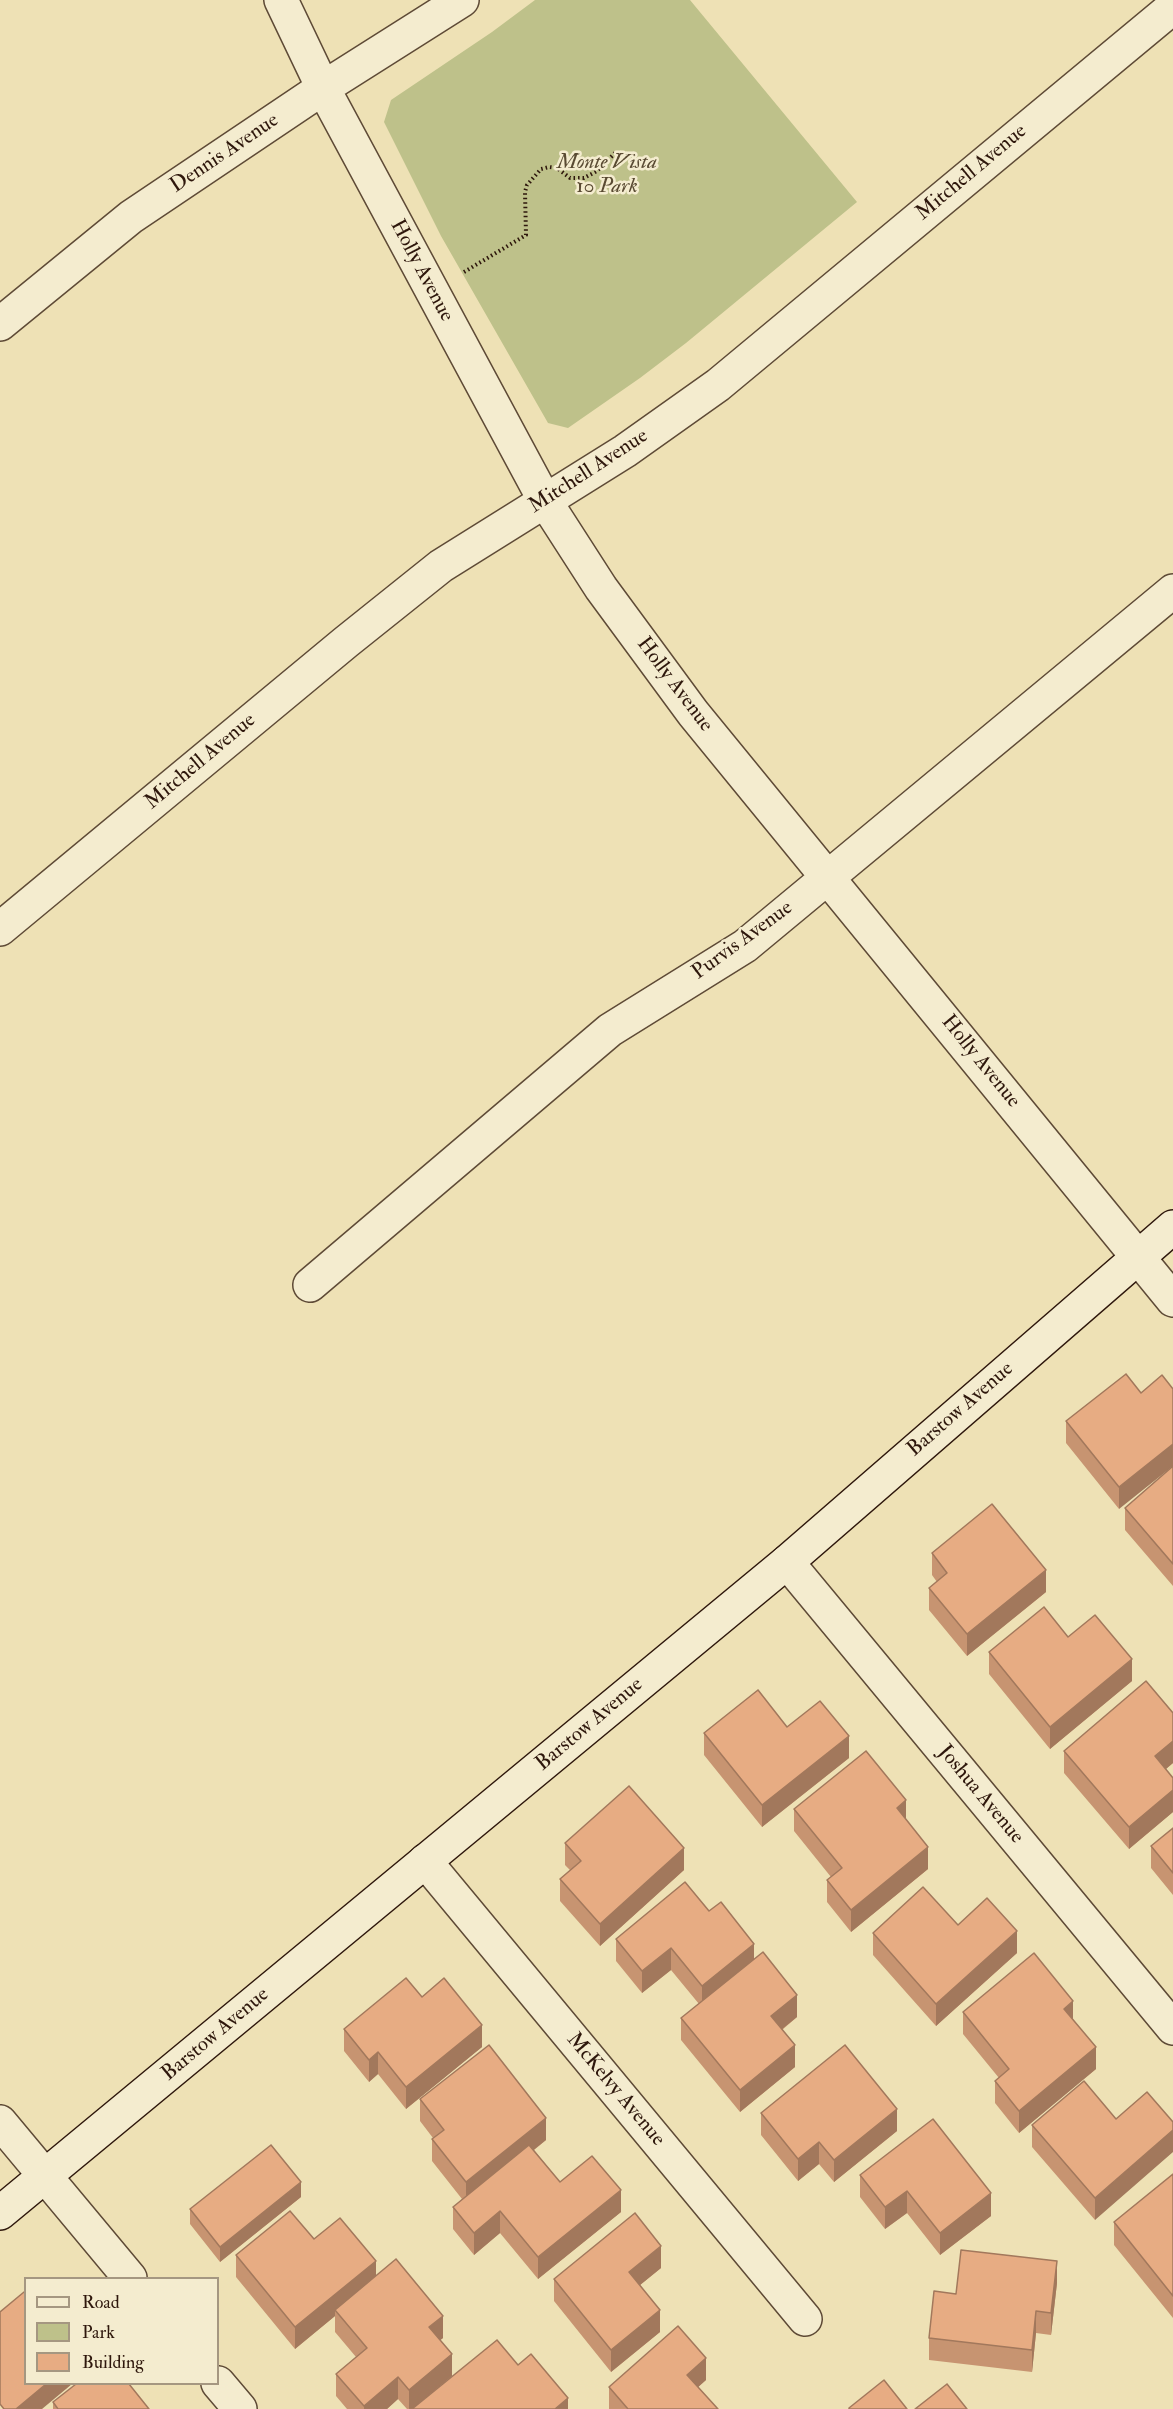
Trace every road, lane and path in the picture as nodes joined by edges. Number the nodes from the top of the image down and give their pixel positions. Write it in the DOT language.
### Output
graph roads {
  1 [pos="281,0"];
  2 [pos="462,0"];
  3 [pos="1173,7"];
  4 [pos="323,88"];
  5 [pos="615,153"];
  6 [pos="464,272"];
  7 [pos="0,324"];
  8 [pos="545,501"];
  9 [pos="1173,591"];
  10 [pos="828,877"];
  11 [pos="0,928"];
  12 [pos="1173,1227"];
  13 [pos="1139,1256"];
  14 [pos="310,1285"];
  15 [pos="1173,1300"];
  16 [pos="787,1562"];
  17 [pos="425,1861"];
  18 [pos="1173,2028"];
  19 [pos="0,2122"];
  20 [pos="45,2177"];
  21 [pos="0,2213"];
  22 [pos="129,2277"];
  23 [pos="805,2319"];
  24 [pos="219,2384"];
  25 [pos="240,2409"];
  1 -- 4 [label="street, Holly Avenue"];
  2 -- 4 [label="street, Dennis Avenue"];
  3 -- 8 [label="street, Mitchell Avenue"];
  4 -- 7 [label="street, Dennis Avenue"];
  4 -- 8 [label="street, Holly Avenue"];
  5 -- 6 [label="path"];
  8 -- 10 [label="street, Holly Avenue"];
  8 -- 11 [label="street, Mitchell Avenue"];
  9 -- 10 [label="street, Purvis Avenue"];
  10 -- 13 [label="street, Holly Avenue"];
  10 -- 14 [label="street, Purvis Avenue"];
  12 -- 13 [label="street, Barstow Avenue"];
  13 -- 15 [label="street, Holly Avenue"];
  13 -- 16 [label="street, Barstow Avenue"];
  16 -- 17 [label="street, Barstow Avenue"];
  16 -- 18 [label="street, Joshua Avenue"];
  17 -- 20 [label="street, Barstow Avenue"];
  17 -- 23 [label="street, McKelvy Avenue"];
  19 -- 20 [label="street"];
  20 -- 21 [label="street, Barstow Avenue"];
  20 -- 22 [label="street"];
  24 -- 25 [label="street"];
}
